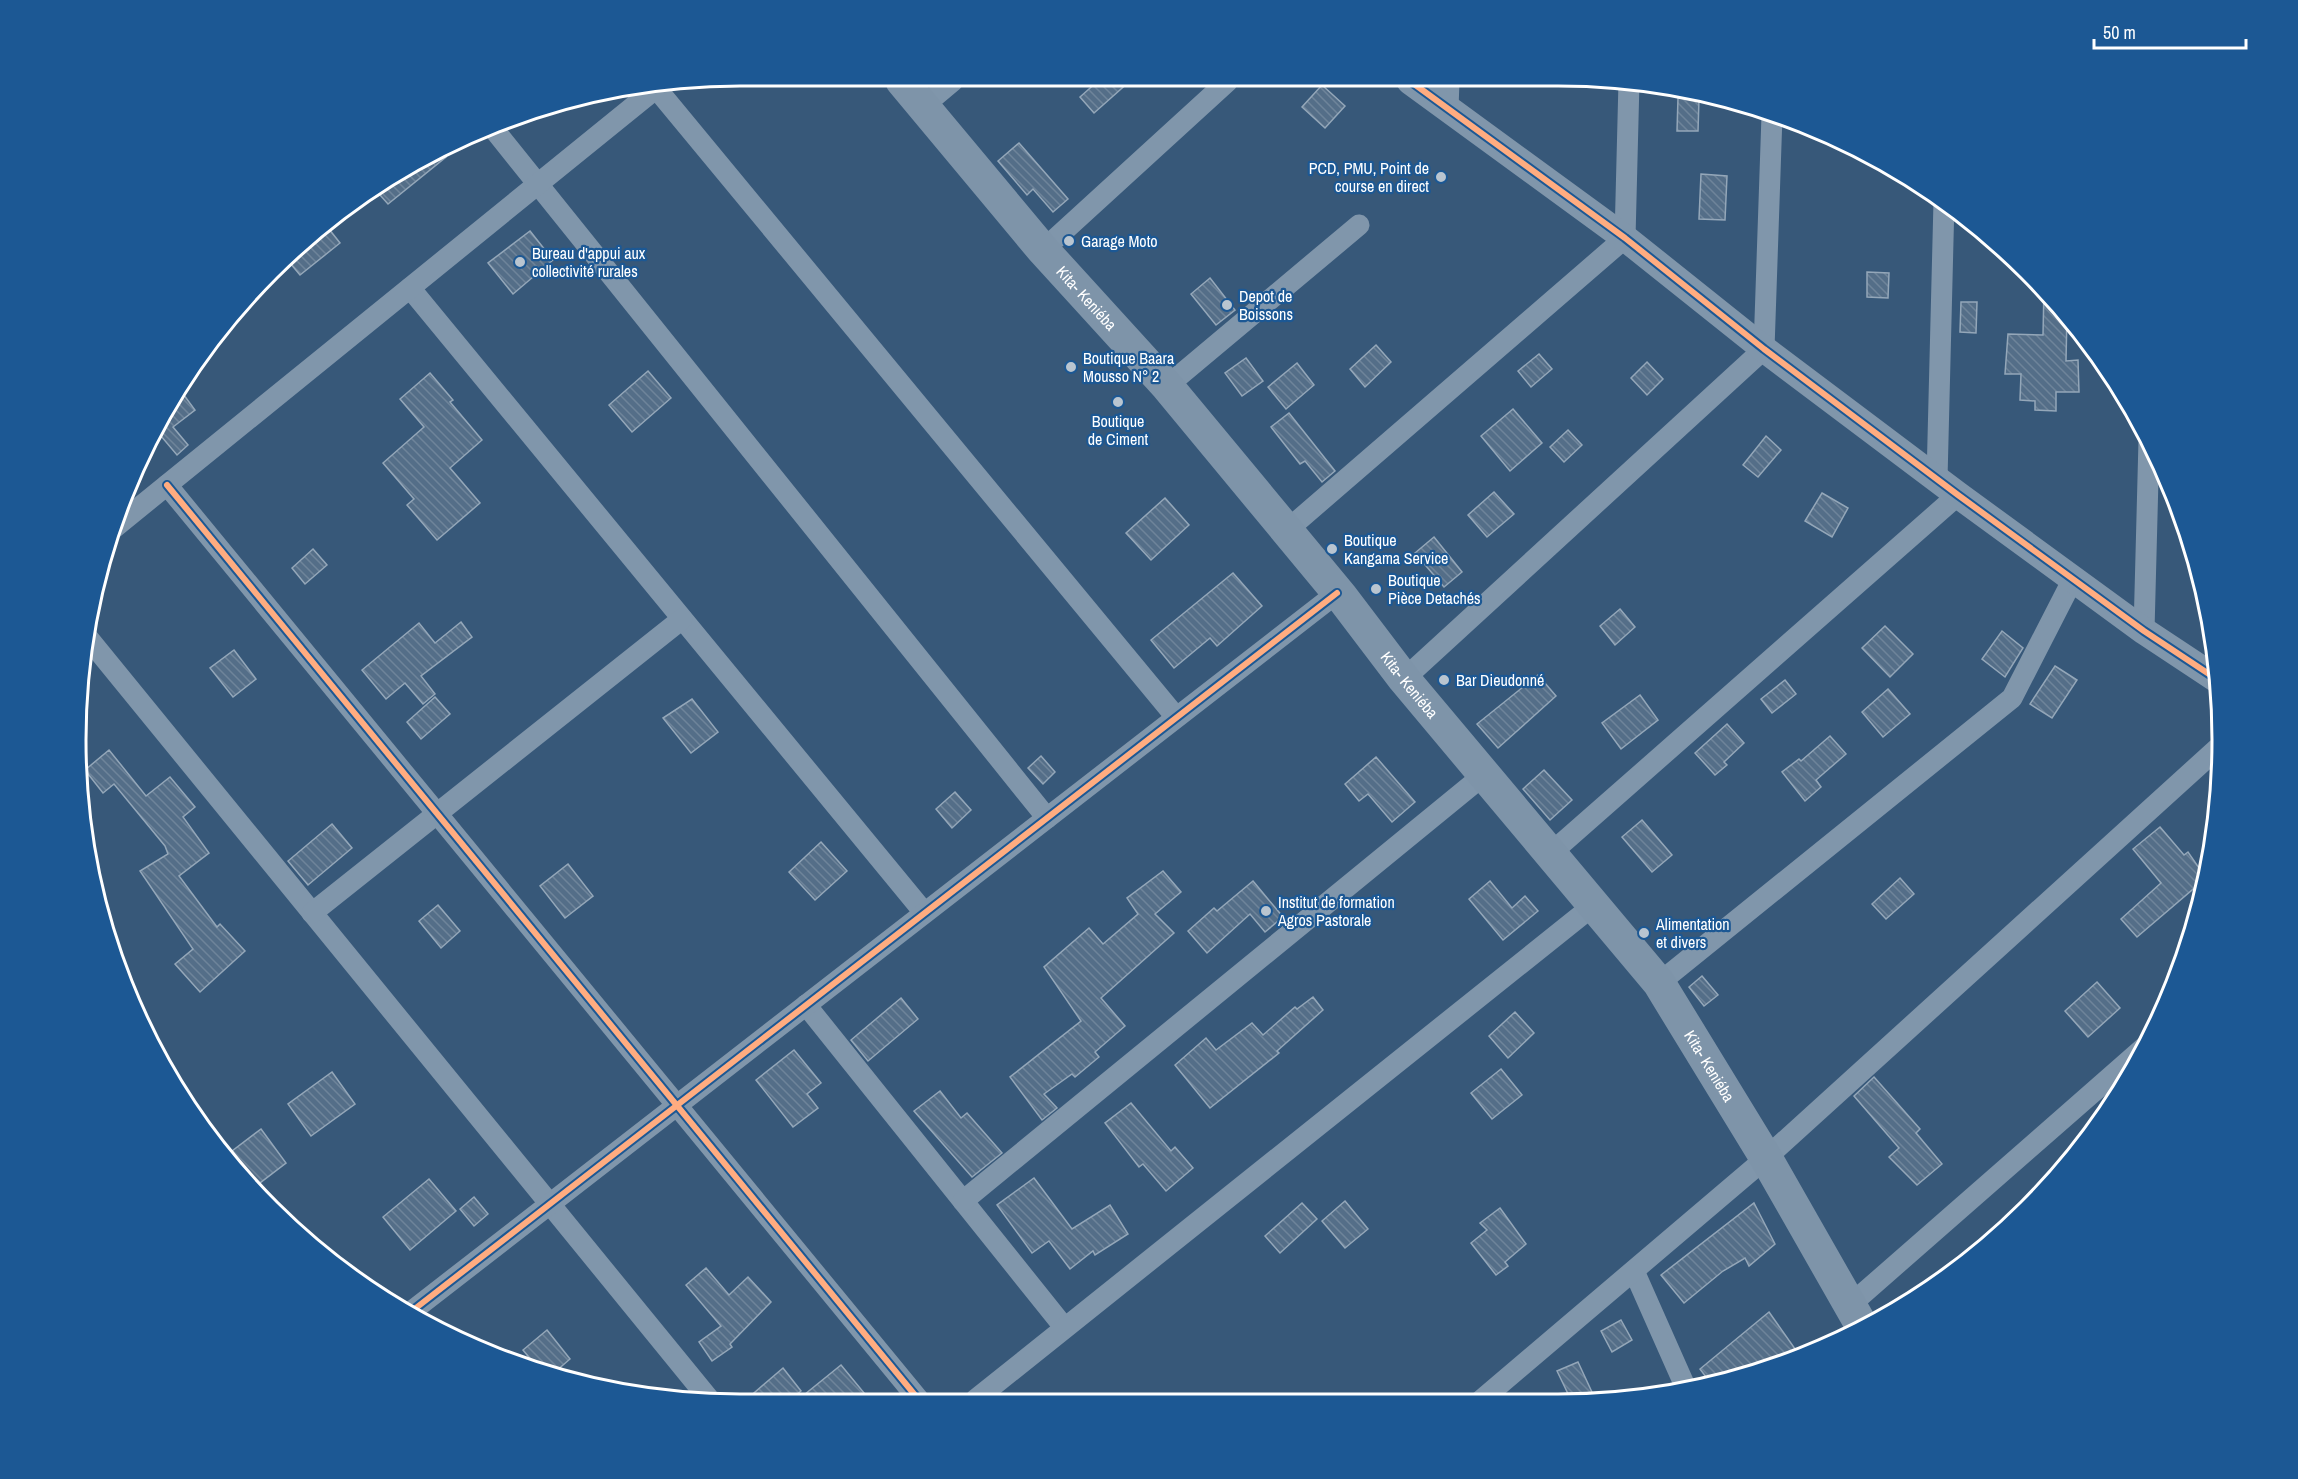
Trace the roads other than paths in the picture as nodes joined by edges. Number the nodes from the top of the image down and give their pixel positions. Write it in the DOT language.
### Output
graph roads {
  1 [pos="906,86"];
  2 [pos="947,86"];
  3 [pos="1223,86"];
  4 [pos="1417,86"];
  5 [pos="1449,86"];
  6 [pos="666,90"];
  7 [pos="1629,90"];
  8 [pos="652,91"];
  9 [pos="922,107"];
  10 [pos="1448,109"];
  11 [pos="1772,121"];
  12 [pos="496,132"];
  13 [pos="538,184"];
  14 [pos="1944,212"];
  15 [pos="1359,225"];
  16 [pos="1625,238"];
  17 [pos="1043,250"];
  18 [pos="410,288"];
  19 [pos="1764,349"];
  20 [pos="1167,386"];
  21 [pos="2149,458"];
  22 [pos="1937,479"];
  23 [pos="167,485"];
  24 [pos="1958,495"];
  25 [pos="123,521"];
  26 [pos="1286,531"];
  27 [pos="2073,579"];
  28 [pos="1337,593"];
  29 [pos="682,619"];
  30 [pos="2144,631"];
  31 [pos="93,644"];
  32 [pos="2209,674"];
  33 [pos="1404,680"];
  34 [pos="1176,717"];
  35 [pos="2212,754"];
  36 [pos="1485,774"];
  37 [pos="437,814"];
  38 [pos="1047,818"];
  39 [pos="1551,853"];
  40 [pos="918,905"];
  41 [pos="1594,905"];
  42 [pos="312,913"];
  43 [pos="1659,983"];
  44 [pos="806,1005"];
  45 [pos="2126,1065"];
  46 [pos="677,1105"];
  47 [pos="1766,1158"];
  48 [pos="963,1201"];
  49 [pos="550,1204"];
  50 [pos="1634,1270"];
  51 [pos="416,1308"];
  52 [pos="1857,1316"];
  53 [pos="1064,1326"];
  54 [pos="1683,1381"];
  55 [pos="704,1392"];
  56 [pos="914,1394"];
  57 [pos="982,1394"];
  58 [pos="1488,1394"];
  1 -- 9 [label="main road, Kita- Keniéba"];
  2 -- 9 [label="street"];
  3 -- 17 [label="street"];
  4 -- 10 [label="street"];
  5 -- 10 [label="street"];
  6 -- 34 [label="street"];
  7 -- 16 [label="street"];
  8 -- 13 [label="street"];
  9 -- 17 [label="main road, Kita- Keniéba"];
  10 -- 16 [label="street"];
  11 -- 19 [label="street"];
  12 -- 13 [label="street"];
  13 -- 18 [label="street"];
  13 -- 38 [label="street"];
  14 -- 22 [label="street"];
  15 -- 20 [label="street"];
  16 -- 19 [label="street"];
  16 -- 26 [label="street"];
  17 -- 20 [label="main road, Kita- Keniéba"];
  18 -- 23 [label="street"];
  18 -- 29 [label="street"];
  19 -- 22 [label="street"];
  19 -- 33 [label="street"];
  20 -- 26 [label="main road, Kita- Keniéba"];
  21 -- 30 [label="street"];
  22 -- 24 [label="street"];
  23 -- 25 [label="street"];
  23 -- 37 [label="street"];
  24 -- 27 [label="street"];
  24 -- 39 [label="street"];
  26 -- 28 [label="main road, Kita- Keniéba"];
  27 -- 30 [label="street"];
  27 -- 43 [label="street"];
  28 -- 33 [label="main road, Kita- Keniéba"];
  28 -- 34 [label="street"];
  29 -- 37 [label="street"];
  29 -- 40 [label="street"];
  30 -- 32 [label="street"];
  31 -- 42 [label="street"];
  33 -- 36 [label="main road, Kita- Keniéba"];
  34 -- 38 [label="street"];
  35 -- 47 [label="street"];
  36 -- 39 [label="main road, Kita- Keniéba"];
  36 -- 48 [label="street"];
  37 -- 42 [label="street"];
  37 -- 46 [label="street"];
  38 -- 44 [label="street"];
  39 -- 41 [label="main road, Kita- Keniéba"];
  41 -- 43 [label="main road, Kita- Keniéba"];
  41 -- 53 [label="street"];
  42 -- 49 [label="street"];
  43 -- 47 [label="main road, Kita- Keniéba"];
  44 -- 46 [label="street"];
  44 -- 48 [label="street"];
  45 -- 52 [label="street"];
  46 -- 49 [label="street"];
  46 -- 56 [label="street"];
  47 -- 50 [label="street"];
  47 -- 52 [label="main road, Kita- Keniéba"];
  48 -- 53 [label="street"];
  49 -- 51 [label="street"];
  49 -- 55 [label="street"];
  50 -- 54 [label="street"];
  50 -- 58 [label="street"];
  53 -- 57 [label="street"];
}
